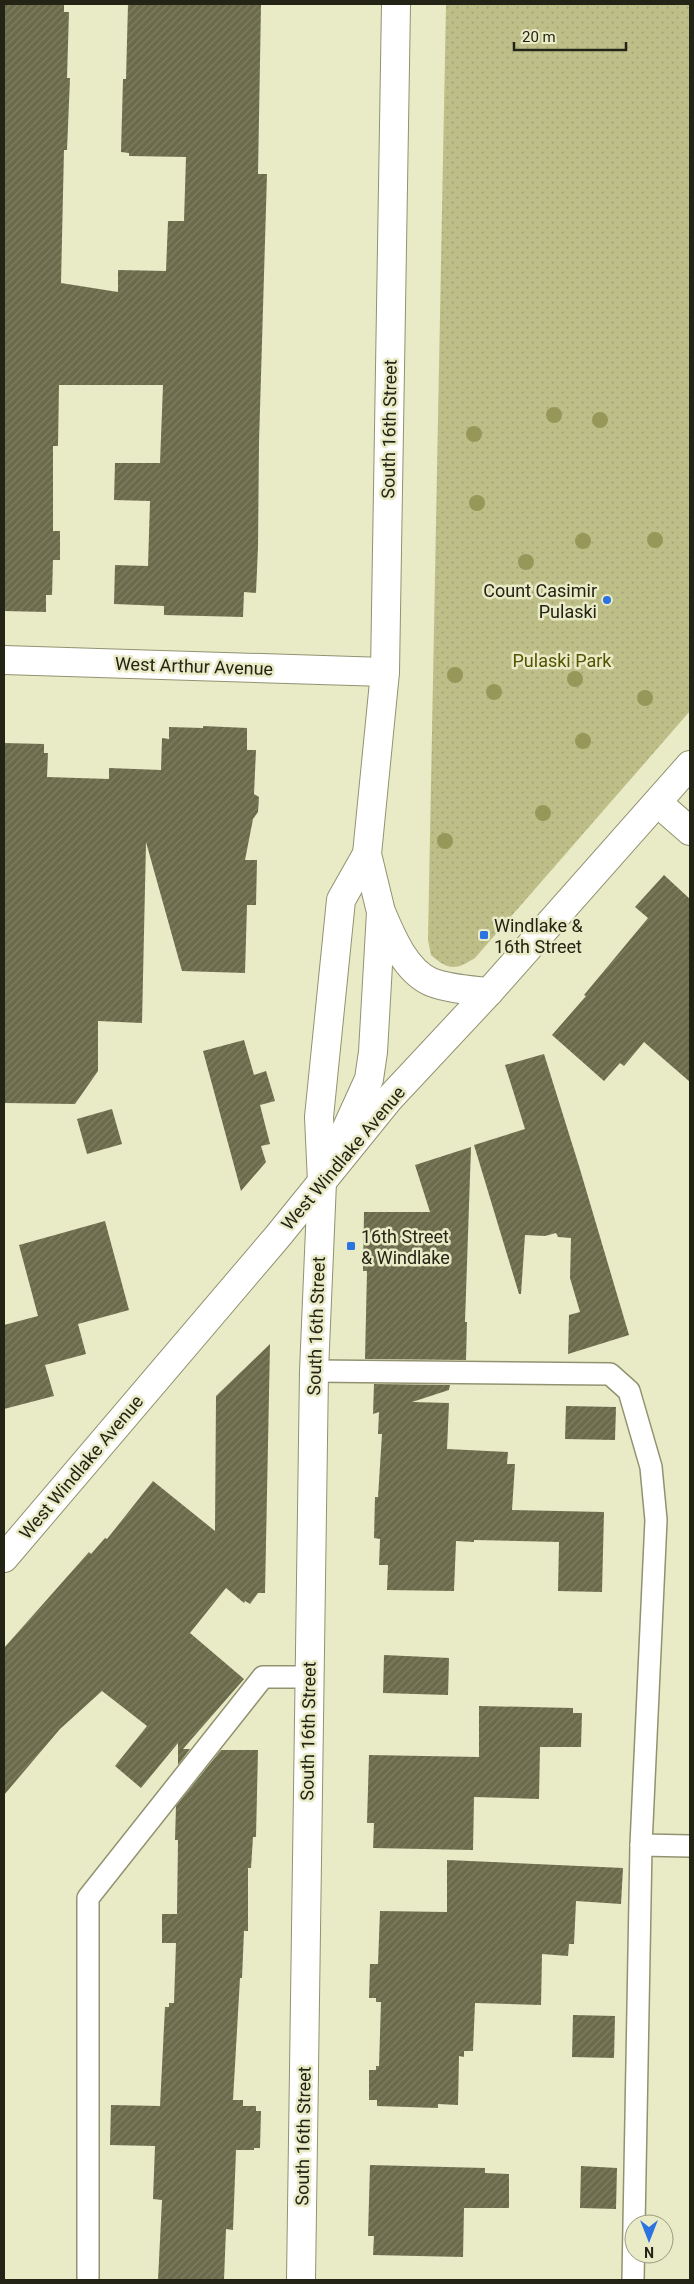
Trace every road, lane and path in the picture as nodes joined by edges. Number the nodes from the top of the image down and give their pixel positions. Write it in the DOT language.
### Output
graph roads {
  1 [pos="396,4"];
  2 [pos="4,660"];
  3 [pos="385,672"];
  4 [pos="690,765"];
  5 [pos="658,803"];
  6 [pos="690,831"];
  7 [pos="367,854"];
  8 [pos="381,912"];
  9 [pos="488,992"];
  10 [pos="322,1182"];
  11 [pos="314,1371"];
  12 [pos="4,1558"];
  13 [pos="309,1678"];
  14 [pos="641,1845"];
  15 [pos="690,1846"];
  16 [pos="88,2280"];
  17 [pos="301,2280"];
  18 [pos="633,2280"];
  1 -- 3 [label="street, South 16th Street"];
  2 -- 3 [label="street, West Arthur Avenue"];
  3 -- 7 [label="street, South 16th Street"];
  4 -- 5 [label="street, West Windlake Avenue"];
  5 -- 6 [label="street"];
  5 -- 9 [label="street, West Windlake Avenue"];
  7 -- 8 [label="street, South 16th Street"];
  7 -- 10 [label="street, South 16th Street"];
  8 -- 9 [label="street"];
  8 -- 10 [label="street, South 16th Street"];
  9 -- 10 [label="street, West Windlake Avenue"];
  10 -- 11 [label="street, South 16th Street"];
  10 -- 12 [label="street, West Windlake Avenue"];
  11 -- 13 [label="street, South 16th Street"];
  11 -- 14 [label="lane"];
  13 -- 16 [label="lane"];
  13 -- 17 [label="street, South 16th Street"];
  14 -- 15 [label="lane"];
  14 -- 18 [label="lane"];
}
